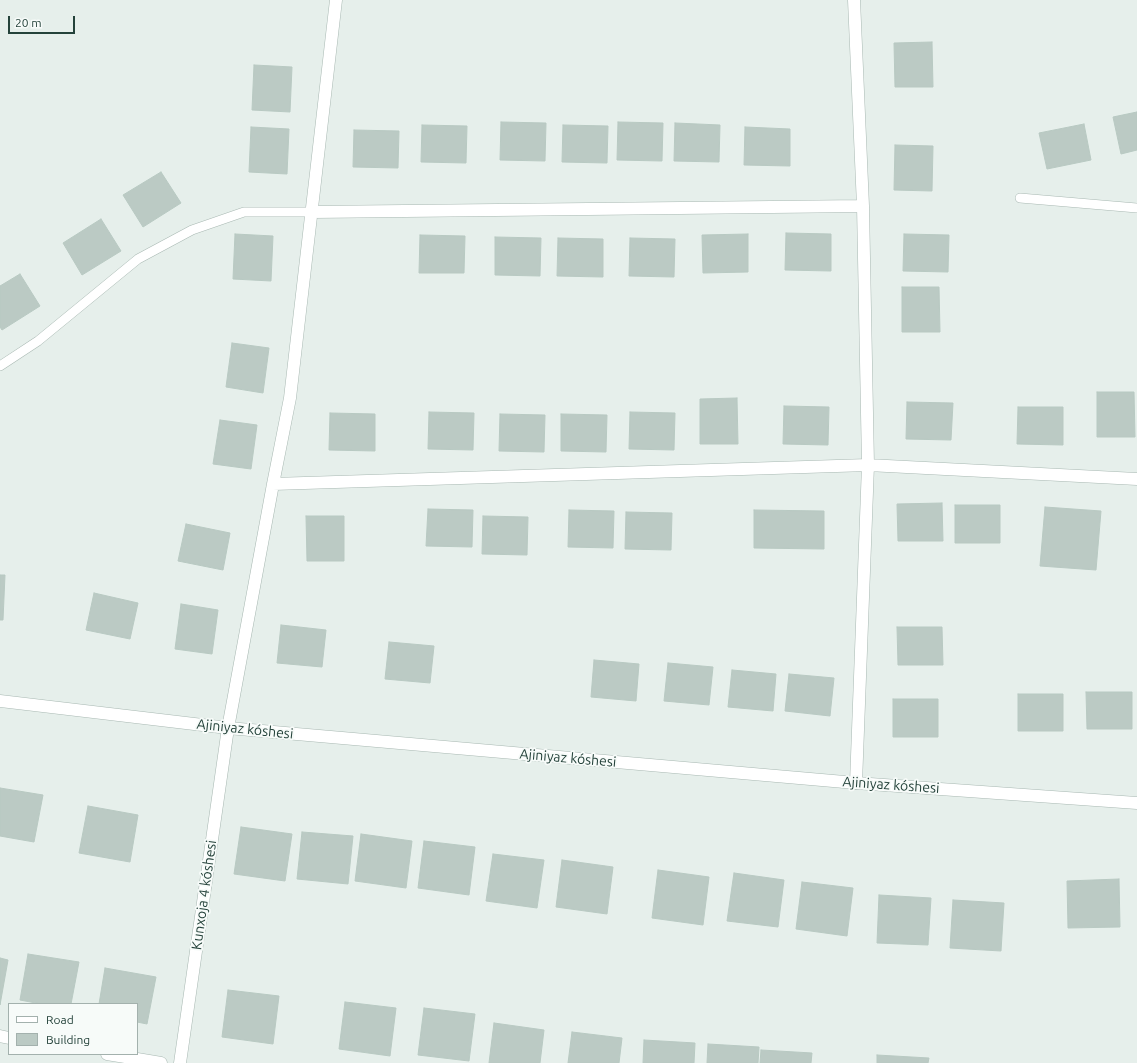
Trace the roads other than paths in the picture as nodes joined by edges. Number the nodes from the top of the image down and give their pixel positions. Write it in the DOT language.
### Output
graph roads {
  1 [pos="336,0"];
  2 [pos="854,0"];
  3 [pos="1020,198"];
  4 [pos="863,206"];
  5 [pos="1137,208"];
  6 [pos="313,212"];
  7 [pos="0,366"];
  8 [pos="868,465"];
  9 [pos="1137,479"];
  10 [pos="273,484"];
  11 [pos="0,701"];
  12 [pos="228,728"];
  13 [pos="856,783"];
  14 [pos="1137,804"];
  15 [pos="113,1055"];
  16 [pos="161,1063"];
  17 [pos="180,1063"];
  1 -- 6 [label="street, Kunxoja 4 kóshesi"];
  2 -- 4 [label="street"];
  3 -- 5 [label="lane"];
  4 -- 6 [label="street"];
  4 -- 8 [label="street"];
  6 -- 7 [label="lane"];
  6 -- 10 [label="street, Kunxoja 4 kóshesi"];
  8 -- 9 [label="street"];
  8 -- 10 [label="street"];
  8 -- 13 [label="street"];
  10 -- 12 [label="street, Kunxoja 4 kóshesi"];
  11 -- 12 [label="street, Ajiniyaz kóshesi"];
  12 -- 13 [label="street, Ajiniyaz kóshesi"];
  12 -- 17 [label="street, Kunxoja 4 kóshesi"];
  13 -- 14 [label="street, Ajiniyaz kóshesi"];
  15 -- 16 [label="street"];
}
